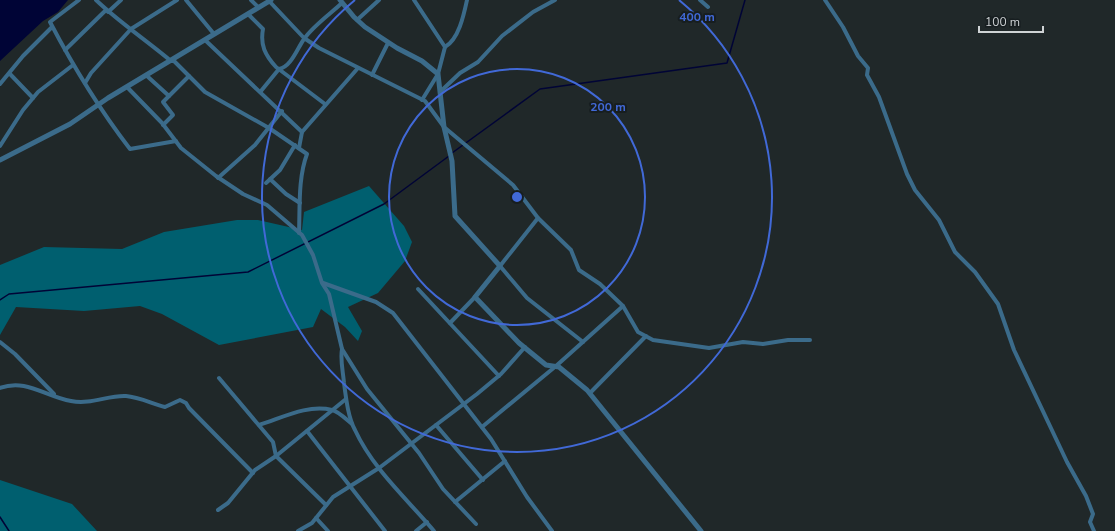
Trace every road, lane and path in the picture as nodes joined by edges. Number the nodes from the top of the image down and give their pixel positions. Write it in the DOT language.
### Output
graph roads {
  1 [pos="79,0"];
  2 [pos="96,0"];
  3 [pos="121,0"];
  4 [pos="177,0"];
  5 [pos="186,0"];
  6 [pos="251,0"];
  7 [pos="270,0"];
  8 [pos="379,0"];
  9 [pos="414,0"];
  10 [pos="467,0"];
  11 [pos="555,0"];
  12 [pos="700,0"];
  13 [pos="825,0"];
  14 [pos="341,1"];
  15 [pos="547,2"];
  16 [pos="708,7"];
  17 [pos="258,8"];
  18 [pos="107,11"];
  19 [pos="248,14"];
  20 [pos="357,20"];
  21 [pos="52,27"];
  22 [pos="131,29"];
  23 [pos="214,34"];
  24 [pos="304,38"];
  25 [pos="205,40"];
  26 [pos="388,43"];
  27 [pos="445,47"];
  28 [pos="65,50"];
  29 [pos="171,61"];
  30 [pos="73,65"];
  31 [pos="358,68"];
  32 [pos="279,69"];
  33 [pos="10,74"];
  34 [pos="438,74"];
  35 [pos="372,75"];
  36 [pos="147,76"];
  37 [pos="189,76"];
  38 [pos="85,83"];
  39 [pos="0,84"];
  40 [pos="127,87"];
  41 [pos="261,91"];
  42 [pos="440,92"];
  43 [pos="169,96"];
  44 [pos="33,98"];
  45 [pos="422,100"];
  46 [pos="100,104"];
  47 [pos="325,104"];
  48 [pos="282,111"];
  49 [pos="163,125"];
  50 [pos="269,128"];
  51 [pos="444,128"];
  52 [pos="302,132"];
  53 [pos="176,141"];
  54 [pos="0,146"];
  55 [pos="297,147"];
  56 [pos="0,160"];
  57 [pos="218,178"];
  58 [pos="270,179"];
  59 [pos="266,183"];
  60 [pos="300,203"];
  61 [pos="538,218"];
  62 [pos="299,233"];
  63 [pos="500,266"];
  64 [pos="322,283"];
  65 [pos="418,289"];
  66 [pos="476,297"];
  67 [pos="623,306"];
  68 [pos="450,323"];
  69 [pos="646,336"];
  70 [pos="810,340"];
  71 [pos="0,342"];
  72 [pos="583,342"];
  73 [pos="525,347"];
  74 [pos="342,349"];
  75 [pos="556,366"];
  76 [pos="498,376"];
  77 [pos="219,378"];
  78 [pos="0,388"];
  79 [pos="590,393"];
  80 [pos="56,396"];
  81 [pos="346,399"];
  82 [pos="464,404"];
  83 [pos="332,410"];
  84 [pos="353,424"];
  85 [pos="259,425"];
  86 [pos="436,425"];
  87 [pos="482,427"];
  88 [pos="307,431"];
  89 [pos="411,444"];
  90 [pos="276,456"];
  91 [pos="505,461"];
  92 [pos="379,468"];
  93 [pos="253,473"];
  94 [pos="483,480"];
  95 [pos="351,486"];
  96 [pos="455,502"];
  97 [pos="326,505"];
  98 [pos="218,510"];
  99 [pos="316,518"];
  100 [pos="427,522"];
  101 [pos="476,524"];
  102 [pos="298,531"];
  103 [pos="328,531"];
  104 [pos="385,531"];
  105 [pos="416,531"];
  106 [pos="434,531"];
  107 [pos="552,531"];
  108 [pos="701,531"];
  109 [pos="1094,531"];
  1 -- 21 [label="street"];
  2 -- 18 [label="street"];
  3 -- 18 [label="street"];
  4 -- 22 [label="street"];
  5 -- 23 [label="street"];
  6 -- 17 [label="street"];
  7 -- 17 [label="street"];
  7 -- 24 [label="street"];
  8 -- 20 [label="street"];
  9 -- 27 [label="street"];
  10 -- 27 [label="street"];
  11 -- 15 [label="street"];
  12 -- 16 [label="street"];
  13 -- 109 [label="street"];
  14 -- 20 [label="street"];
  14 -- 24 [label="street"];
  15 -- 42 [label="street"];
  17 -- 19 [label="street"];
  18 -- 22 [label="street"];
  18 -- 28 [label="street"];
  19 -- 23 [label="street"];
  19 -- 32 [label="street"];
  20 -- 26 [label="street"];
  21 -- 28 [label="street"];
  21 -- 33 [label="street"];
  22 -- 29 [label="street"];
  22 -- 38 [label="street"];
  23 -- 25 [label="street"];
  24 -- 31 [label="street"];
  24 -- 32 [label="street"];
  25 -- 29 [label="street"];
  25 -- 41 [label="street"];
  26 -- 34 [label="street"];
  26 -- 35 [label="street"];
  27 -- 34 [label="street"];
  28 -- 30 [label="street"];
  29 -- 36 [label="street"];
  29 -- 37 [label="street"];
  30 -- 38 [label="street"];
  30 -- 44 [label="street"];
  31 -- 35 [label="street"];
  31 -- 47 [label="street"];
  32 -- 41 [label="street"];
  32 -- 47 [label="street"];
  33 -- 39 [label="street"];
  33 -- 44 [label="street"];
  34 -- 42 [label="street"];
  34 -- 45 [label="street"];
  35 -- 45 [label="street"];
  36 -- 40 [label="street"];
  36 -- 43 [label="street"];
  37 -- 43 [label="street"];
  37 -- 50 [label="street"];
  38 -- 46 [label="street"];
  40 -- 46 [label="street"];
  40 -- 49 [label="street"];
  41 -- 48 [label="street"];
  42 -- 51 [label="street"];
  43 -- 49 [label="street"];
  44 -- 54 [label="street"];
  45 -- 51 [label="street"];
  46 -- 53 [label="street"];
  46 -- 56 [label="street"];
  47 -- 52 [label="street"];
  48 -- 50 [label="street"];
  48 -- 52 [label="street"];
  49 -- 53 [label="street"];
  50 -- 55 [label="street"];
  50 -- 57 [label="street"];
  51 -- 61 [label="street"];
  51 -- 63 [label="street"];
  52 -- 55 [label="street"];
  53 -- 57 [label="street"];
  55 -- 58 [label="street"];
  55 -- 60 [label="street"];
  57 -- 62 [label="street"];
  58 -- 59 [label="street"];
  58 -- 60 [label="street"];
  60 -- 62 [label="street"];
  61 -- 63 [label="street"];
  61 -- 67 [label="street"];
  62 -- 64 [label="street"];
  63 -- 66 [label="street"];
  63 -- 72 [label="street"];
  64 -- 74 [label="street"];
  64 -- 82 [label="street"];
  65 -- 68 [label="street"];
  66 -- 68 [label="street"];
  66 -- 73 [label="street"];
  67 -- 69 [label="street"];
  67 -- 72 [label="street"];
  68 -- 76 [label="street"];
  69 -- 70 [label="street"];
  69 -- 79 [label="street"];
  71 -- 80 [label="street"];
  72 -- 75 [label="street"];
  73 -- 75 [label="street"];
  73 -- 76 [label="street"];
  74 -- 81 [label="street"];
  74 -- 89 [label="street"];
  75 -- 79 [label="street"];
  75 -- 87 [label="street"];
  76 -- 82 [label="street"];
  77 -- 85 [label="street"];
  78 -- 80 [label="street"];
  79 -- 108 [label="street"];
  80 -- 93 [label="street"];
  81 -- 83 [label="street"];
  81 -- 84 [label="street"];
  82 -- 86 [label="street"];
  82 -- 87 [label="street"];
  83 -- 84 [label="street"];
  83 -- 85 [label="street"];
  83 -- 88 [label="street"];
  84 -- 92 [label="street"];
  85 -- 90 [label="street"];
  86 -- 89 [label="street"];
  86 -- 94 [label="street"];
  87 -- 91 [label="street"];
  88 -- 90 [label="street"];
  88 -- 95 [label="street"];
  89 -- 92 [label="street"];
  89 -- 96 [label="street"];
  90 -- 93 [label="street"];
  90 -- 97 [label="street"];
  91 -- 94 [label="street"];
  91 -- 107 [label="street"];
  92 -- 95 [label="street"];
  92 -- 100 [label="street"];
  93 -- 98 [label="street"];
  94 -- 96 [label="street"];
  95 -- 97 [label="street"];
  95 -- 104 [label="street"];
  96 -- 101 [label="street"];
  97 -- 99 [label="street"];
  99 -- 102 [label="street"];
  99 -- 103 [label="street"];
  100 -- 105 [label="street"];
  100 -- 106 [label="street"];
}
